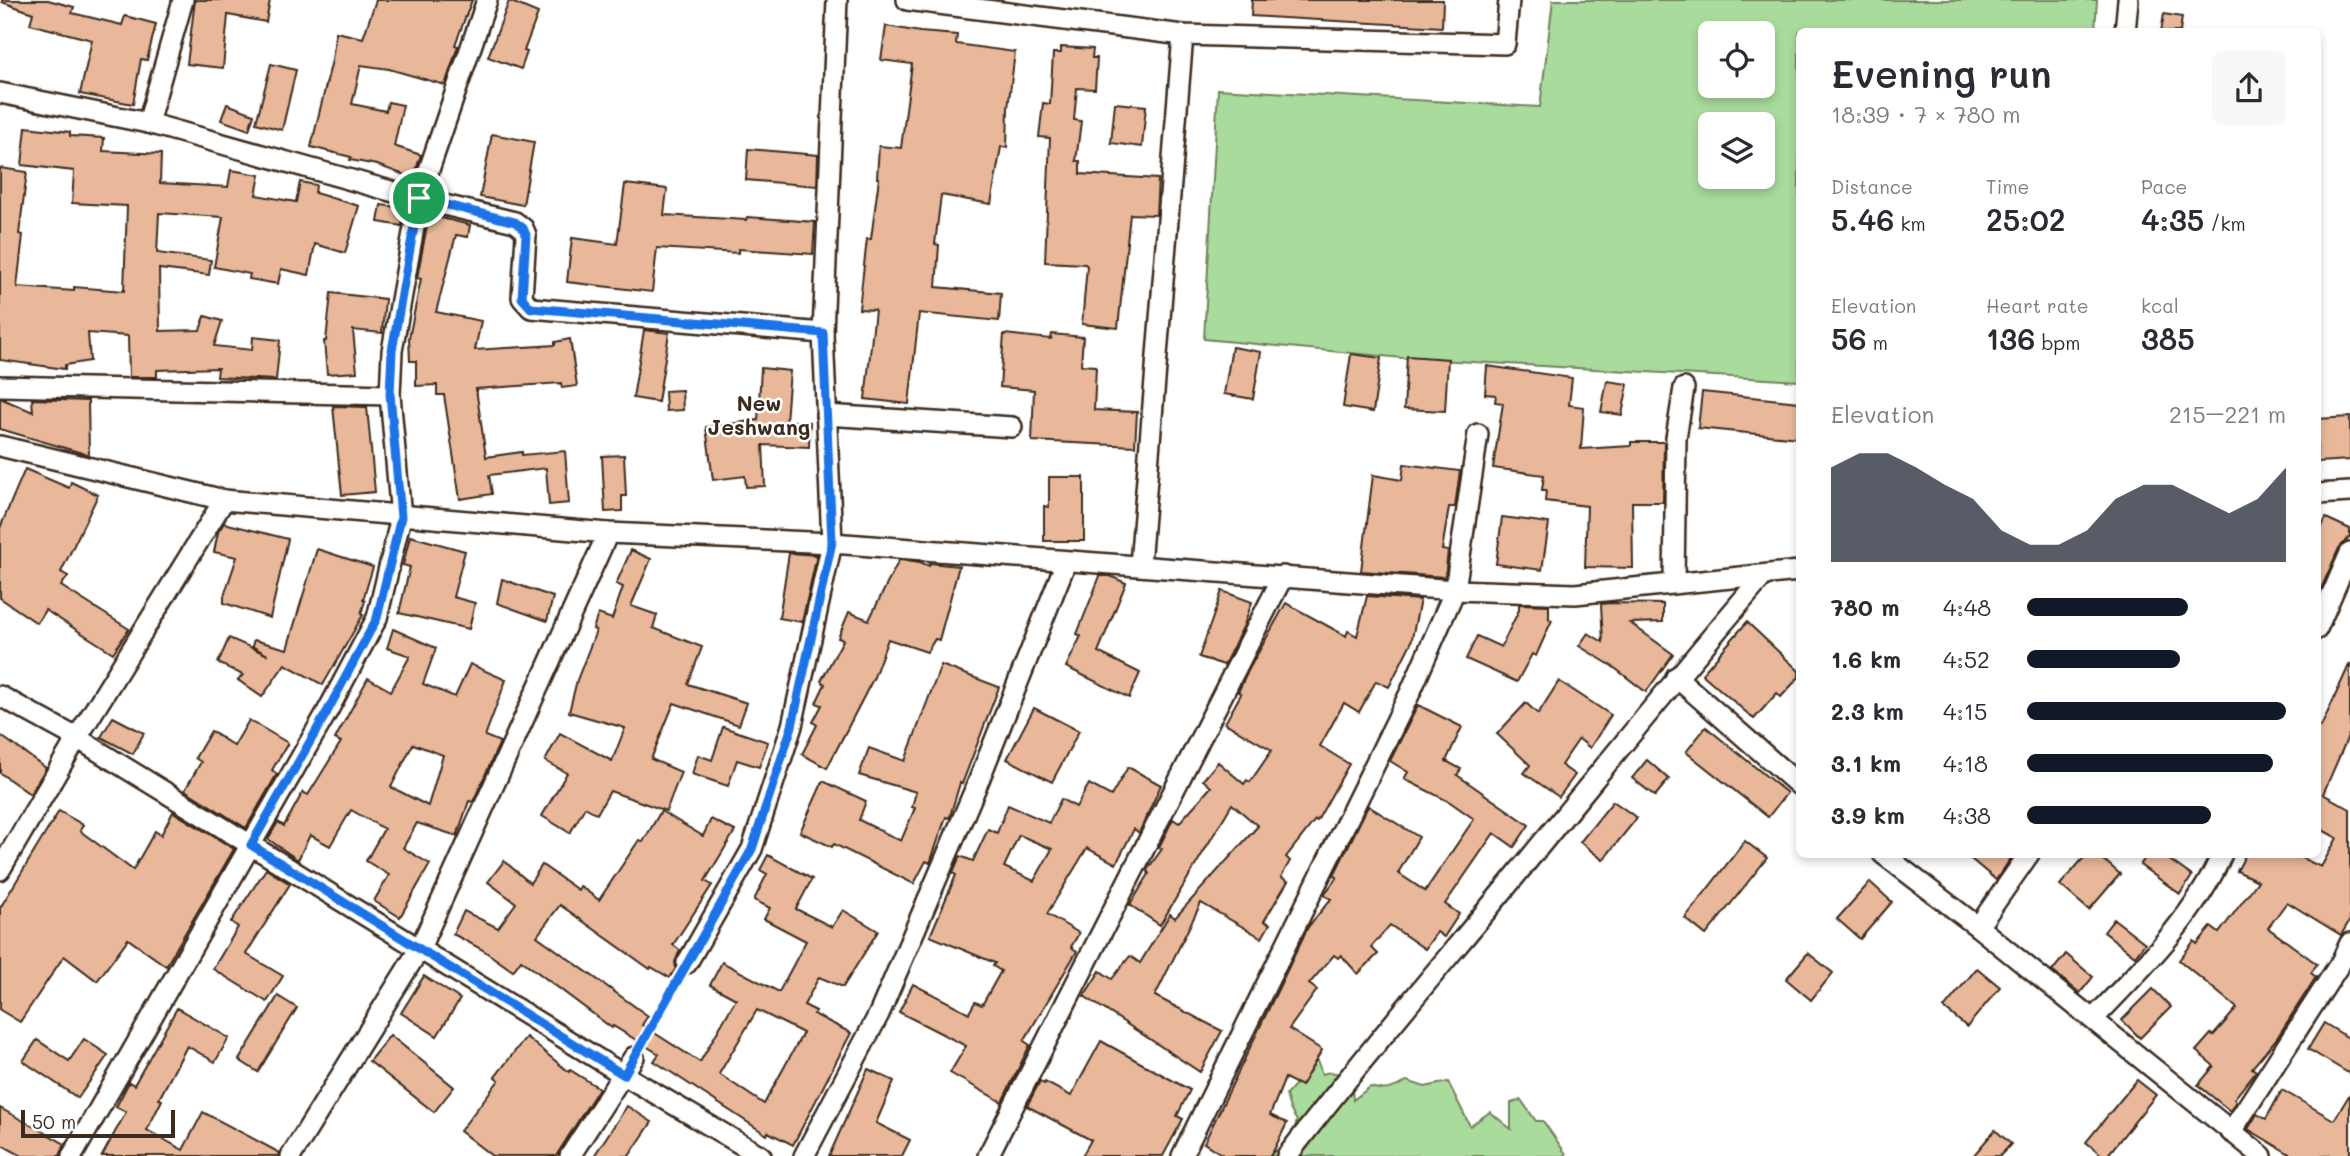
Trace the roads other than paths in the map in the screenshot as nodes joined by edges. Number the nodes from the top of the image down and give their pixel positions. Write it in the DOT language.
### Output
graph roads {
  1 [pos="183,0"];
  2 [pos="487,0"];
  3 [pos="836,0"];
  4 [pos="907,0"];
  5 [pos="1509,0"];
  6 [pos="2128,0"];
  7 [pos="2125,28"];
  8 [pos="1183,35"];
  9 [pos="0,93"];
  10 [pos="148,123"];
  11 [pos="419,198"];
  12 [pos="823,333"];
  13 [pos="0,386"];
  14 [pos="1684,388"];
  15 [pos="390,394"];
  16 [pos="826,415"];
  17 [pos="1012,427"];
  18 [pos="1478,434"];
  19 [pos="0,447"];
  20 [pos="2350,492"];
  21 [pos="2321,494"];
  22 [pos="223,500"];
  23 [pos="401,517"];
  24 [pos="608,533"];
  25 [pos="832,542"];
  26 [pos="2350,553"];
  27 [pos="1066,562"];
  28 [pos="1140,565"];
  29 [pos="1796,571"];
  30 [pos="1764,575"];
  31 [pos="1283,576"];
  32 [pos="1674,583"];
  33 [pos="1455,590"];
  34 [pos="2321,620"];
  35 [pos="1676,677"];
  36 [pos="0,696"];
  37 [pos="77,738"];
  38 [pos="1796,782"];
  39 [pos="251,845"];
  40 [pos="1888,858"];
  41 [pos="2026,858"];
  42 [pos="2220,858"];
  43 [pos="0,870"];
  44 [pos="1978,927"];
  45 [pos="2350,943"];
  46 [pos="420,948"];
  47 [pos="687,963"];
  48 [pos="2093,1019"];
  49 [pos="634,1057"];
  50 [pos="624,1075"];
  51 [pos="2231,1132"];
  52 [pos="72,1156"];
  53 [pos="291,1156"];
  54 [pos="570,1156"];
  55 [pos="761,1156"];
  56 [pos="804,1156"];
  57 [pos="988,1156"];
  58 [pos="1182,1156"];
  59 [pos="1287,1156"];
  60 [pos="2262,1156"];
  1 -- 10 [label="street"];
  2 -- 11 [label="street"];
  3 -- 12 [label="street"];
  4 -- 8 [label="street"];
  5 -- 8 [label="street"];
  6 -- 7 [label="street"];
  8 -- 28 [label="street"];
  9 -- 10 [label="street"];
  10 -- 11 [label="street"];
  11 -- 12 [label="street"];
  11 -- 15 [label="street"];
  12 -- 16 [label="street"];
  13 -- 15 [label="street"];
  14 -- 32 [label="street"];
  15 -- 23 [label="street"];
  16 -- 17 [label="street"];
  16 -- 25 [label="street"];
  18 -- 33 [label="street"];
  19 -- 22 [label="street"];
  20 -- 21 [label="street"];
  22 -- 23 [label="street"];
  22 -- 37 [label="street"];
  23 -- 24 [label="street"];
  23 -- 39 [label="street"];
  24 -- 25 [label="street"];
  24 -- 46 [label="street"];
  25 -- 27 [label="street"];
  25 -- 47 [label="street"];
  26 -- 34 [label="street"];
  27 -- 28 [label="street"];
  27 -- 56 [label="street"];
  28 -- 31 [label="street"];
  29 -- 30 [label="street"];
  30 -- 32 [label="street"];
  30 -- 35 [label="street"];
  31 -- 33 [label="street"];
  31 -- 57 [label="street"];
  32 -- 33 [label="street"];
  33 -- 58 [label="street"];
  35 -- 38 [label="street"];
  35 -- 59 [label="street"];
  36 -- 37 [label="street"];
  37 -- 39 [label="street"];
  37 -- 43 [label="street"];
  39 -- 46 [label="street"];
  39 -- 52 [label="street"];
  40 -- 44 [label="street"];
  41 -- 44 [label="street"];
  42 -- 48 [label="street"];
  44 -- 48 [label="street"];
  45 -- 51 [label="street"];
  46 -- 50 [label="street"];
  46 -- 53 [label="street"];
  48 -- 51 [label="street"];
  49 -- 50 [label="street"];
  50 -- 54 [label="street"];
  50 -- 55 [label="street"];
  51 -- 60 [label="street"];
}
